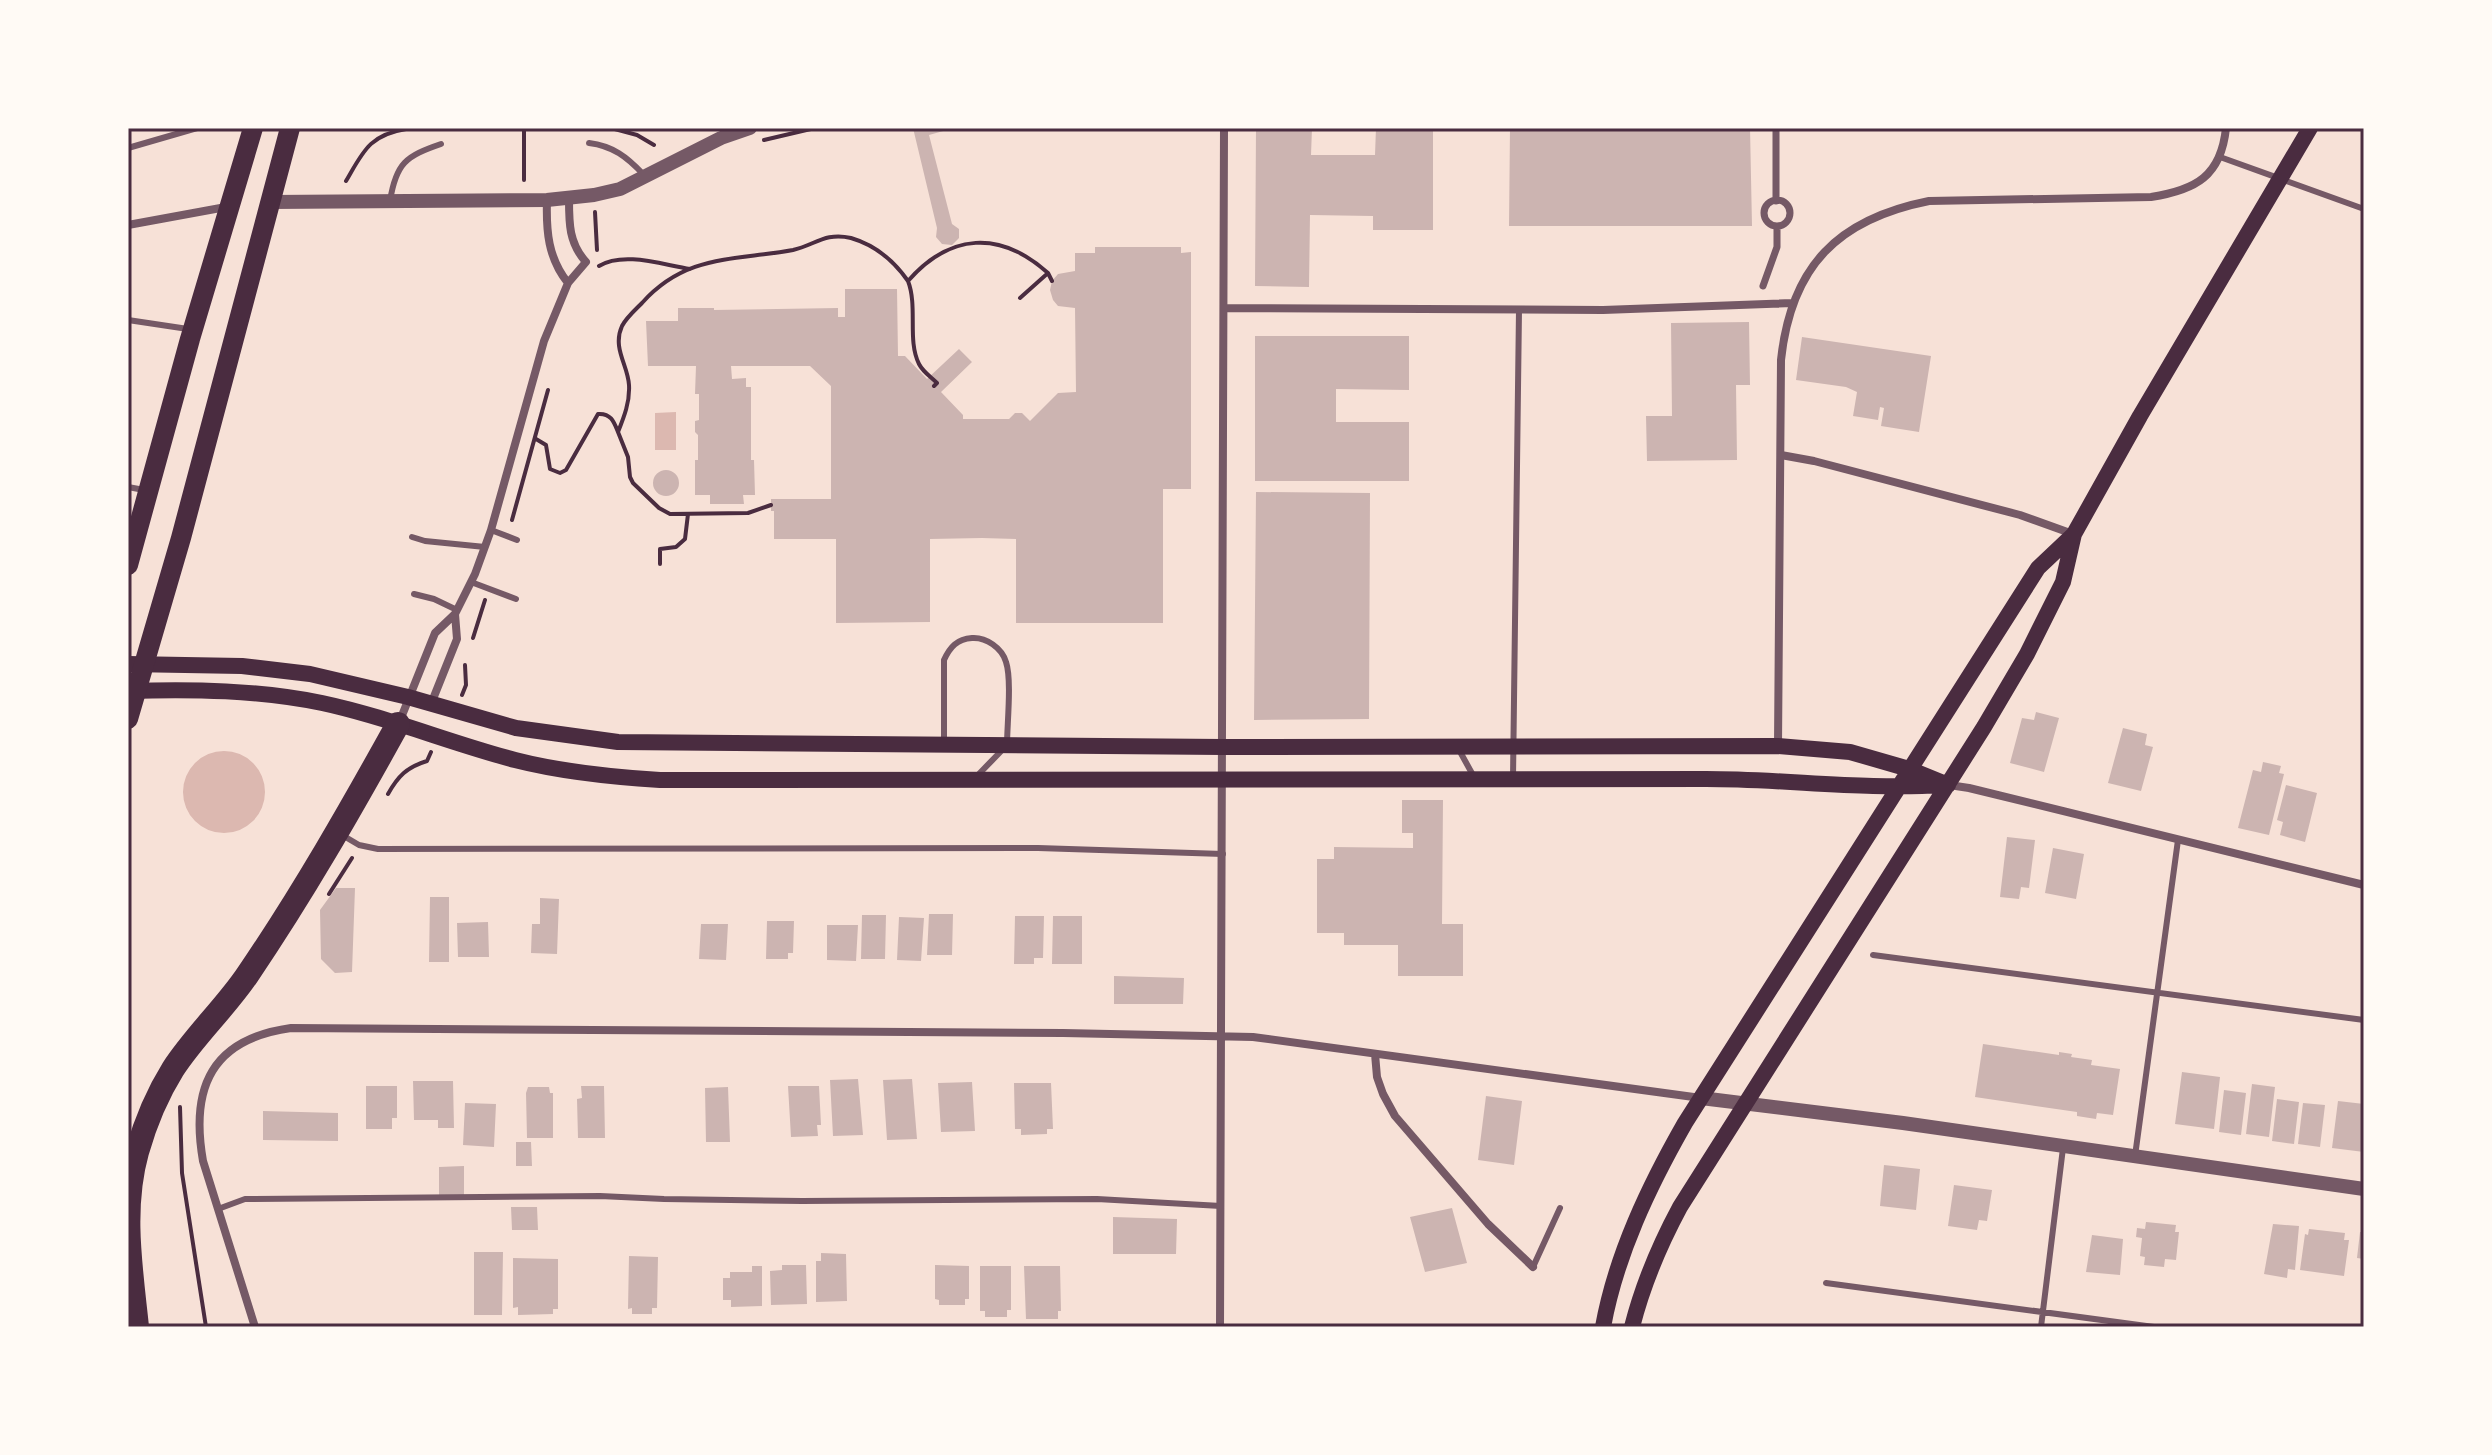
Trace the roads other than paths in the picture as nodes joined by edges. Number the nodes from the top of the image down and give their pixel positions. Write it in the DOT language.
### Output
graph roads {
  1 [pos="197,128"];
  2 [pos="253,128"];
  3 [pos="290,128"];
  4 [pos="750,128"];
  5 [pos="1224,128"];
  6 [pos="1776,128"];
  7 [pos="2226,128"];
  8 [pos="2310,128"];
  9 [pos="589,143"];
  10 [pos="441,144"];
  11 [pos="128,148"];
  12 [pos="2220,157"];
  13 [pos="646,177"];
  14 [pos="569,199"];
  15 [pos="547,200"];
  16 [pos="1776,201"];
  17 [pos="271,202"];
  18 [pos="390,202"];
  19 [pos="231,206"];
  20 [pos="2364,209"];
  21 [pos="128,225"];
  22 [pos="1777,226"];
  23 [pos="568,283"];
  24 [pos="1763,286"];
  25 [pos="1792,303"];
  26 [pos="1225,308"];
  27 [pos="1519,310"];
  28 [pos="128,320"];
  29 [pos="193,330"];
  30 [pos="1781,455"];
  31 [pos="138,489"];
  32 [pos="491,530"];
  33 [pos="2074,534"];
  34 [pos="412,537"];
  35 [pos="517,540"];
  36 [pos="485,547"];
  37 [pos="128,565"];
  38 [pos="471,582"];
  39 [pos="414,594"];
  40 [pos="516,599"];
  41 [pos="456,612"];
  42 [pos="137,664"];
  43 [pos="133,690"];
  44 [pos="408,697"];
  45 [pos="431,704"];
  46 [pos="128,719"];
  47 [pos="398,724"];
  48 [pos="944,745"];
  49 [pos="1007,745"];
  50 [pos="1456,745"];
  51 [pos="1514,746"];
  52 [pos="1778,746"];
  53 [pos="1223,747"];
  54 [pos="1909,769"];
  55 [pos="1475,778"];
  56 [pos="1513,778"];
  57 [pos="1223,781"];
  58 [pos="972,782"];
  59 [pos="1948,785"];
  60 [pos="1896,788"];
  61 [pos="348,839"];
  62 [pos="2178,840"];
  63 [pos="1223,854"];
  64 [pos="2364,885"];
  65 [pos="1873,955"];
  66 [pos="2159,992"];
  67 [pos="2364,1020"];
  68 [pos="1223,1037"];
  69 [pos="1375,1054"];
  70 [pos="1701,1098"];
  71 [pos="1745,1103"];
  72 [pos="2064,1146"];
  73 [pos="2135,1156"];
  74 [pos="2364,1189"];
  75 [pos="1221,1206"];
  76 [pos="1560,1208"];
  77 [pos="218,1209"];
  78 [pos="1533,1267"];
  79 [pos="1826,1283"];
  80 [pos="128,1299"];
  81 [pos="2043,1312"];
  82 [pos="136,1327"];
  83 [pos="255,1327"];
  84 [pos="1220,1327"];
  85 [pos="1603,1327"];
  86 [pos="1632,1327"];
  87 [pos="2041,1327"];
  88 [pos="2154,1327"];
  1 -- 11 [label="lane"];
  2 -- 19 [label="main road"];
  3 -- 17 [label="main road"];
  4 -- 13 [label="street"];
  5 -- 26 [label="street"];
  6 -- 16 [label="street"];
  7 -- 12 [label="street"];
  8 -- 33 [label="main road"];
  9 -- 13 [label="lane"];
  10 -- 18 [label="lane"];
  12 -- 20 [label="lane"];
  12 -- 25 [label="street"];
  13 -- 14 [label="street"];
  14 -- 15 [label="street"];
  14 -- 23 [label="street"];
  15 -- 18 [label="street"];
  15 -- 23 [label="street"];
  16 -- 22 [label="street"];
  16 -- 22 [label="street"];
  17 -- 18 [label="street"];
  17 -- 42 [label="main road"];
  19 -- 21 [label="street"];
  19 -- 29 [label="main road"];
  22 -- 24 [label="street"];
  23 -- 32 [label="street"];
  25 -- 27 [label="street"];
  25 -- 30 [label="street"];
  26 -- 27 [label="street"];
  26 -- 53 [label="street"];
  27 -- 51 [label="lane"];
  28 -- 29 [label="lane"];
  29 -- 31 [label="main road"];
  30 -- 33 [label="street"];
  30 -- 52 [label="street"];
  31 -- 37 [label="main road"];
  32 -- 35 [label="lane"];
  32 -- 36 [label="street"];
  33 -- 54 [label="main road"];
  33 -- 59 [label="main road"];
  34 -- 36 [label="lane"];
  36 -- 38 [label="street"];
  38 -- 40 [label="lane"];
  38 -- 41 [label="street"];
  39 -- 41 [label="lane"];
  41 -- 44 [label="street"];
  41 -- 45 [label="street"];
  42 -- 43 [label="main road"];
  42 -- 44 [label="main road"];
  43 -- 46 [label="main road"];
  43 -- 47 [label="main road"];
  44 -- 45 [label="main road"];
  44 -- 47 [label="street"];
  45 -- 47 [label="main road"];
  45 -- 48 [label="main road"];
  47 -- 58 [label="main road"];
  47 -- 61 [label="highway"];
  48 -- 49 [label="main road"];
  48 -- 49 [label="lane"];
  49 -- 53 [label="main road"];
  49 -- 58 [label="lane"];
  50 -- 51 [label="main road"];
  50 -- 53 [label="main road"];
  50 -- 55 [label="lane"];
  51 -- 52 [label="main road"];
  51 -- 56 [label="lane"];
  52 -- 54 [label="main road"];
  53 -- 57 [label="street"];
  54 -- 59 [label="main road"];
  54 -- 60 [label="main road"];
  55 -- 56 [label="main road"];
  55 -- 57 [label="main road"];
  56 -- 60 [label="main road"];
  57 -- 58 [label="main road"];
  57 -- 63 [label="street"];
  59 -- 60 [label="main road"];
  59 -- 62 [label="street"];
  59 -- 71 [label="main road"];
  60 -- 70 [label="main road"];
  61 -- 63 [label="lane"];
  61 -- 82 [label="highway"];
  62 -- 64 [label="street"];
  62 -- 66 [label="lane"];
  63 -- 68 [label="street"];
  65 -- 66 [label="lane"];
  66 -- 67 [label="lane"];
  66 -- 73 [label="lane"];
  68 -- 69 [label="street"];
  68 -- 75 [label="street"];
  68 -- 77 [label="street"];
  69 -- 70 [label="street"];
  69 -- 78 [label="street"];
  70 -- 71 [label="street"];
  70 -- 85 [label="main road"];
  71 -- 72 [label="street"];
  71 -- 86 [label="main road"];
  72 -- 73 [label="street"];
  72 -- 81 [label="lane"];
  73 -- 74 [label="street"];
  75 -- 77 [label="lane"];
  75 -- 84 [label="street"];
  76 -- 78 [label="lane"];
  77 -- 83 [label="street"];
  79 -- 81 [label="lane"];
  80 -- 82 [label="highway"];
  81 -- 87 [label="lane"];
  81 -- 88 [label="lane"];
}
